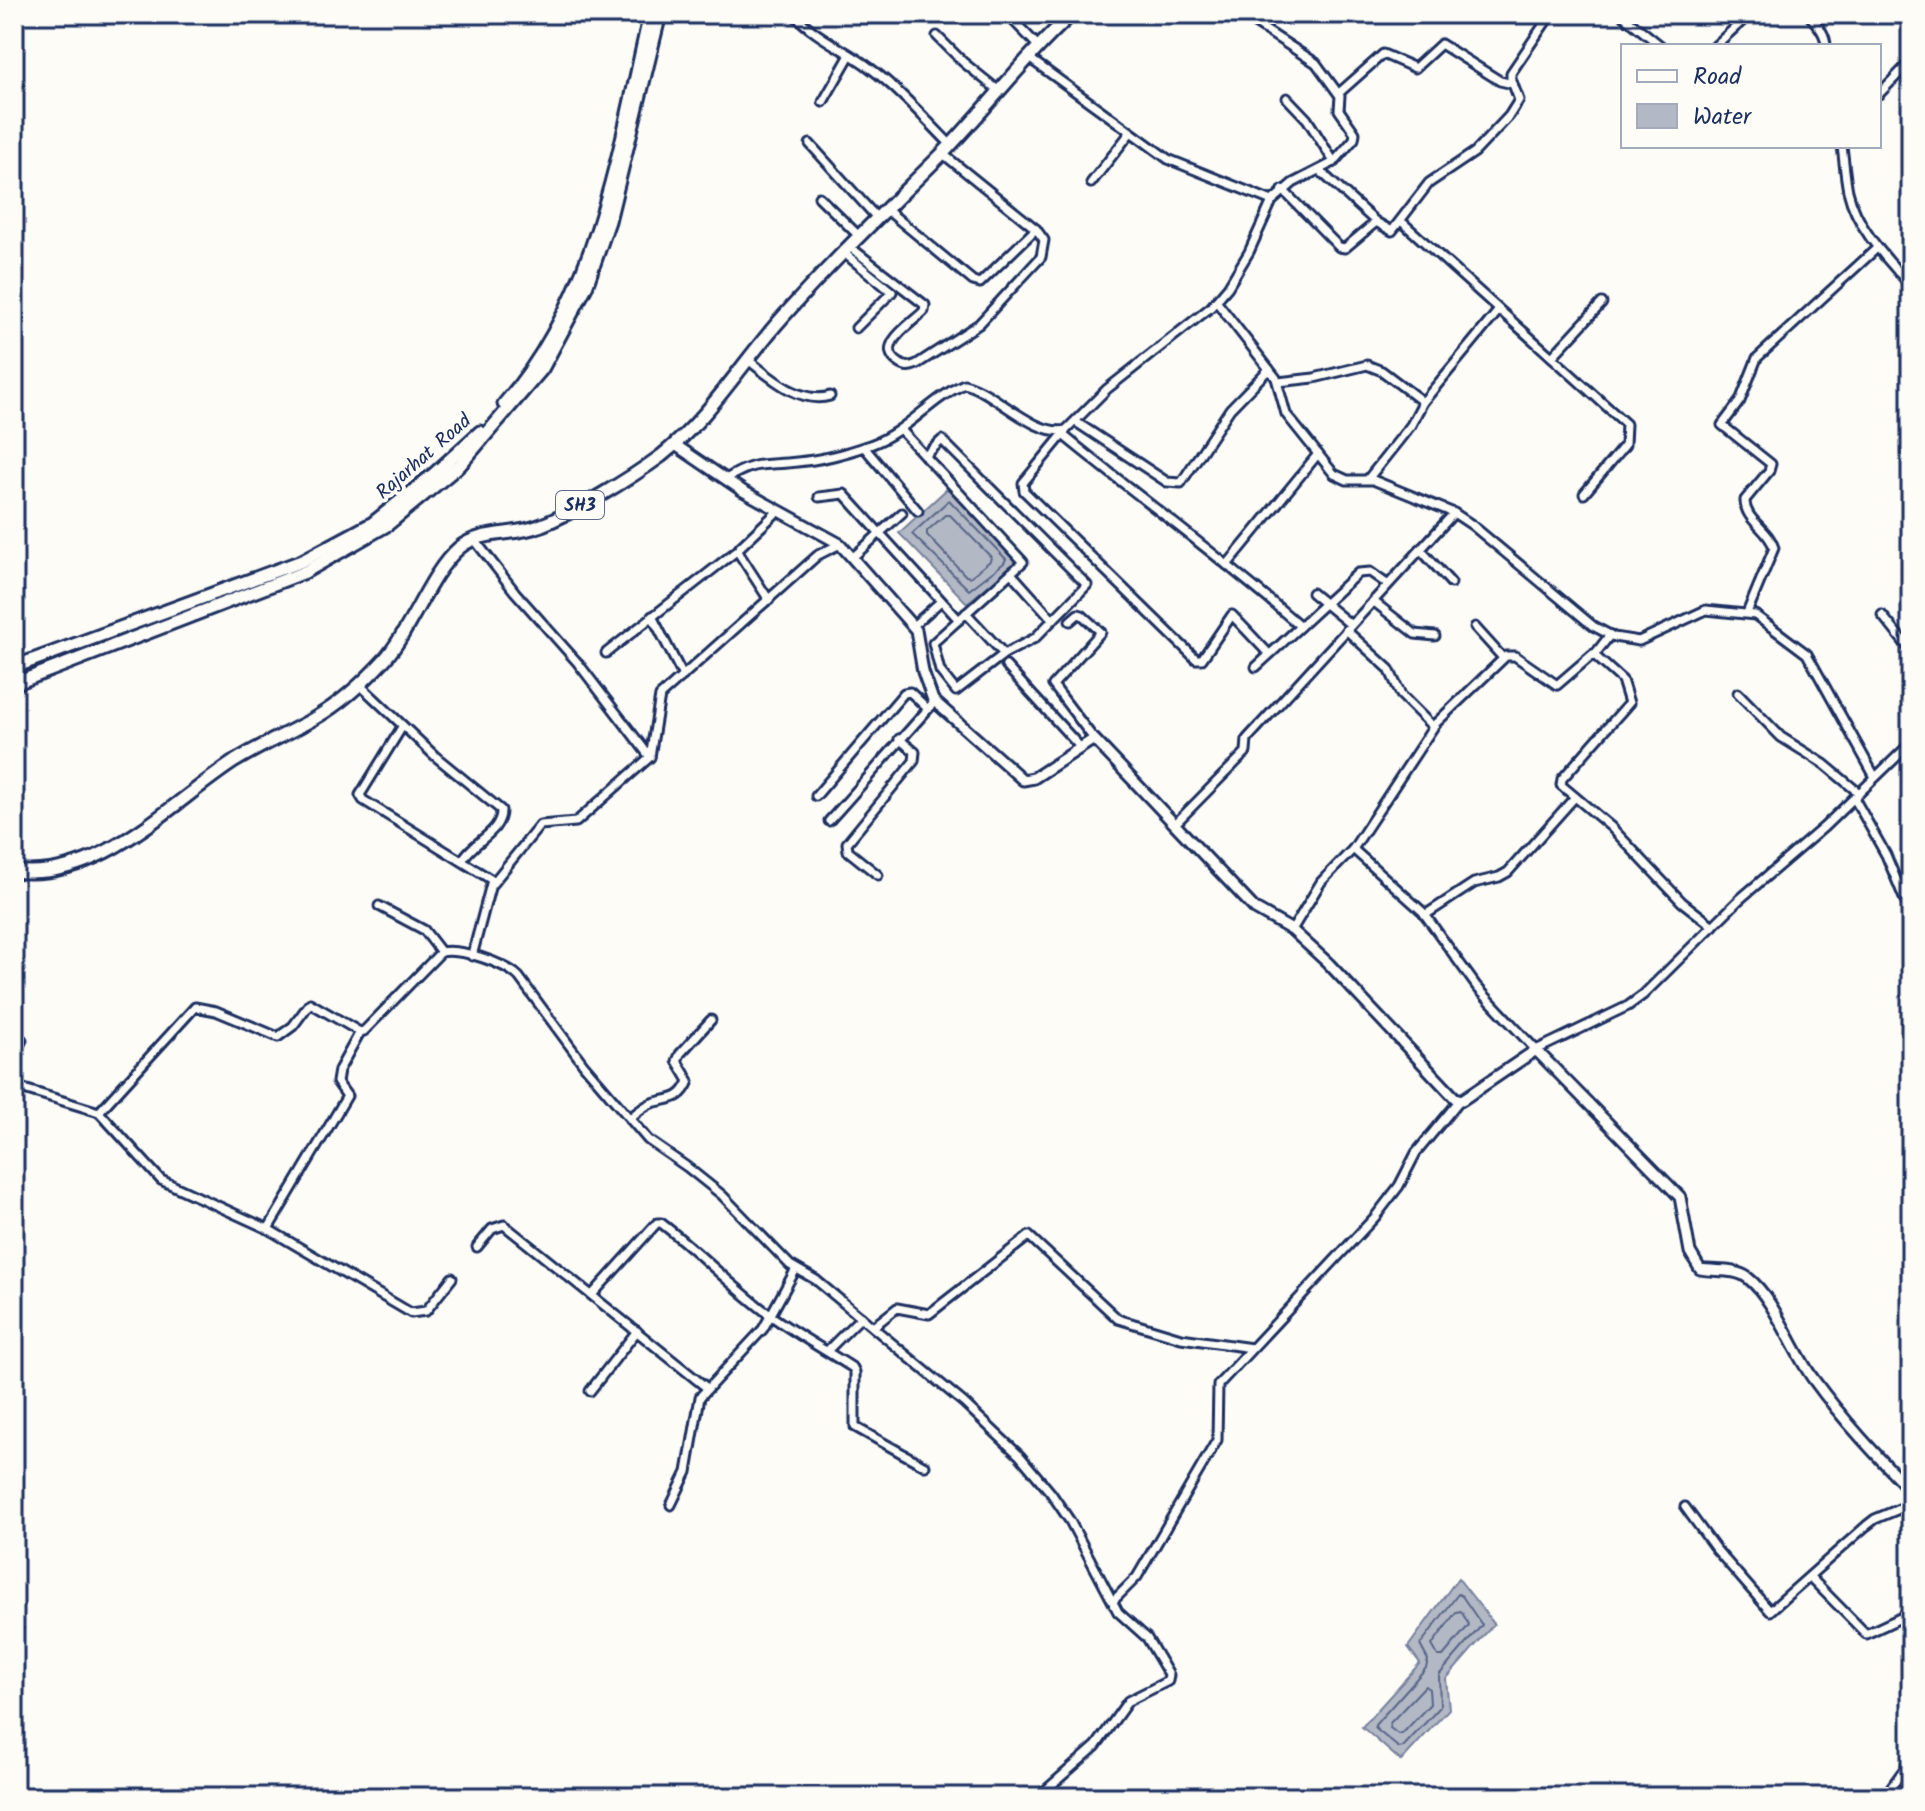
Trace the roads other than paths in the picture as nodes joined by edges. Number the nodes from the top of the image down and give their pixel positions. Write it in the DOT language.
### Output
graph roads {
  1 [pos="650,14"];
  2 [pos="660,14"];
  3 [pos="794,14"];
  4 [pos="1007,14"];
  5 [pos="1072,14"];
  6 [pos="1241,14"];
  7 [pos="1551,14"];
  8 [pos="1621,14"];
  9 [pos="1750,14"];
  10 [pos="1808,14"];
  11 [pos="937,36"];
  12 [pos="1658,44"];
  13 [pos="1717,44"];
  14 [pos="1828,44"];
  15 [pos="1039,47"];
  16 [pos="850,55"];
  17 [pos="1029,58"];
  18 [pos="1911,61"];
  19 [pos="1513,84"];
  20 [pos="999,91"];
  21 [pos="1881,92"];
  22 [pos="1339,93"];
  23 [pos="1287,98"];
  24 [pos="823,102"];
  25 [pos="1130,133"];
  26 [pos="810,144"];
  27 [pos="1842,148"];
  28 [pos="947,149"];
  29 [pos="1334,162"];
  30 [pos="1320,171"];
  31 [pos="1091,183"];
  32 [pos="1283,190"];
  33 [pos="819,197"];
  34 [pos="1272,201"];
  35 [pos="882,214"];
  36 [pos="1401,221"];
  37 [pos="1376,222"];
  38 [pos="1036,229"];
  39 [pos="860,237"];
  40 [pos="1877,248"];
  41 [pos="847,250"];
  42 [pos="1911,261"];
  43 [pos="1898,272"];
  44 [pos="1911,286"];
  45 [pos="1216,301"];
  46 [pos="1602,303"];
  47 [pos="1499,310"];
  48 [pos="856,328"];
  49 [pos="1552,357"];
  50 [pos="747,359"];
  51 [pos="1269,369"];
  52 [pos="1278,382"];
  53 [pos="830,396"];
  54 [pos="1423,402"];
  55 [pos="1076,422"];
  56 [pos="901,430"];
  57 [pos="1064,432"];
  58 [pos="674,444"];
  59 [pos="864,447"];
  60 [pos="1318,454"];
  61 [pos="925,456"];
  62 [pos="726,479"];
  63 [pos="1368,479"];
  64 [pos="1584,494"];
  65 [pos="819,497"];
  66 [pos="778,511"];
  67 [pos="918,511"];
  68 [pos="902,513"];
  69 [pos="1454,513"];
  70 [pos="880,533"];
  71 [pos="474,539"];
  72 [pos="840,544"];
  73 [pos="739,549"];
  74 [pos="1420,549"];
  75 [pos="852,558"];
  76 [pos="1227,565"];
  77 [pos="1011,573"];
  78 [pos="1451,583"];
  79 [pos="1387,584"];
  80 [pos="1312,593"];
  81 [pos="769,600"];
  82 [pos="941,601"];
  83 [pos="1373,601"];
  84 [pos="1325,604"];
  85 [pos="966,613"];
  86 [pos="1747,613"];
  87 [pos="1882,615"];
  88 [pos="652,616"];
  89 [pos="959,620"];
  90 [pos="1053,620"];
  91 [pos="1070,621"];
  92 [pos="913,626"];
  93 [pos="1300,626"];
  94 [pos="1349,627"];
  95 [pos="1475,627"];
  96 [pos="1610,635"];
  97 [pos="1435,636"];
  98 [pos="1911,651"];
  99 [pos="606,653"];
  100 [pos="1004,654"];
  101 [pos="1269,654"];
  102 [pos="1595,654"];
  103 [pos="1503,658"];
  104 [pos="1006,666"];
  105 [pos="14,667"];
  106 [pos="1256,667"];
  107 [pos="683,676"];
  108 [pos="14,684"];
  109 [pos="360,685"];
  110 [pos="1738,693"];
  111 [pos="931,705"];
  112 [pos="402,727"];
  113 [pos="1433,727"];
  114 [pos="899,739"];
  115 [pos="1094,739"];
  116 [pos="1911,743"];
  117 [pos="1081,748"];
  118 [pos="650,757"];
  119 [pos="1875,777"];
  120 [pos="816,796"];
  121 [pos="1857,796"];
  122 [pos="1575,797"];
  123 [pos="829,821"];
  124 [pos="1175,824"];
  125 [pos="1353,849"];
  126 [pos="462,861"];
  127 [pos="14,871"];
  128 [pos="878,875"];
  129 [pos="493,883"];
  130 [pos="379,906"];
  131 [pos="1425,915"];
  132 [pos="1911,915"];
  133 [pos="1713,926"];
  134 [pos="1292,930"];
  135 [pos="441,952"];
  136 [pos="472,956"];
  137 [pos="711,1020"];
  138 [pos="360,1032"];
  139 [pos="22,1040"];
  140 [pos="1536,1050"];
  141 [pos="14,1055"];
  142 [pos="14,1086"];
  143 [pos="1459,1101"];
  144 [pos="99,1112"];
  145 [pos="630,1118"];
  146 [pos="268,1229"];
  147 [pos="477,1247"];
  148 [pos="796,1269"];
  149 [pos="452,1278"];
  150 [pos="592,1295"];
  151 [pos="771,1315"];
  152 [pos="861,1317"];
  153 [pos="873,1327"];
  154 [pos="637,1331"];
  155 [pos="1252,1348"];
  156 [pos="827,1351"];
  157 [pos="707,1388"];
  158 [pos="590,1391"];
  159 [pos="925,1466"];
  160 [pos="1911,1491"];
  161 [pos="1911,1504"];
  162 [pos="671,1505"];
  163 [pos="1685,1507"];
  164 [pos="1810,1577"];
  165 [pos="1113,1601"];
  166 [pos="1911,1613"];
  167 [pos="1911,1760"];
  168 [pos="1038,1797"];
  169 [pos="1884,1797"];
  1 -- 105 [label="main road, Rajarhat Road"];
  2 -- 108 [label="main road"];
  3 -- 16 [label="street"];
  4 -- 15 [label="street"];
  5 -- 15 [label="main road, SH3"];
  6 -- 22 [label="street"];
  7 -- 19 [label="street"];
  8 -- 12 [label="street"];
  9 -- 13 [label="street"];
  10 -- 14 [label="street"];
  11 -- 20 [label="street"];
  15 -- 17 [label="main road, SH3"];
  16 -- 24 [label="street"];
  16 -- 28 [label="street"];
  17 -- 20 [label="main road, SH3"];
  17 -- 25 [label="street"];
  18 -- 21 [label="street"];
  19 -- 22 [label="street"];
  19 -- 36 [label="street"];
  20 -- 28 [label="main road, SH3"];
  22 -- 29 [label="street"];
  23 -- 29 [label="street"];
  25 -- 31 [label="street"];
  25 -- 34 [label="street"];
  26 -- 35 [label="street"];
  27 -- 40 [label="street"];
  28 -- 35 [label="main road, SH3"];
  28 -- 38 [label="street"];
  29 -- 30 [label="street"];
  30 -- 32 [label="street"];
  30 -- 37 [label="street"];
  32 -- 34 [label="street"];
  32 -- 37 [label="street"];
  33 -- 39 [label="street"];
  34 -- 45 [label="street"];
  35 -- 38 [label="street"];
  35 -- 39 [label="main road, SH3"];
  36 -- 37 [label="street"];
  36 -- 47 [label="street"];
  38 -- 41 [label="street"];
  39 -- 41 [label="main road, SH3"];
  40 -- 43 [label="street"];
  40 -- 86 [label="street"];
  41 -- 48 [label="street"];
  41 -- 50 [label="main road, SH3"];
  42 -- 43 [label="street"];
  43 -- 44 [label="street"];
  45 -- 51 [label="street"];
  45 -- 55 [label="street"];
  46 -- 49 [label="street"];
  47 -- 49 [label="street"];
  47 -- 54 [label="street"];
  49 -- 64 [label="street"];
  50 -- 53 [label="street"];
  50 -- 58 [label="main road, SH3"];
  51 -- 52 [label="street"];
  51 -- 55 [label="street"];
  52 -- 54 [label="street"];
  52 -- 60 [label="street"];
  54 -- 63 [label="street"];
  55 -- 57 [label="street"];
  56 -- 57 [label="street"];
  56 -- 59 [label="street"];
  56 -- 61 [label="street"];
  57 -- 76 [label="street"];
  57 -- 101 [label="street"];
  58 -- 62 [label="street"];
  58 -- 71 [label="main road, SH3"];
  59 -- 62 [label="street"];
  59 -- 67 [label="street"];
  60 -- 63 [label="street"];
  60 -- 76 [label="street"];
  61 -- 77 [label="street"];
  61 -- 90 [label="street"];
  62 -- 66 [label="street"];
  63 -- 69 [label="street"];
  65 -- 70 [label="street"];
  66 -- 72 [label="street"];
  66 -- 73 [label="street"];
  68 -- 70 [label="street"];
  69 -- 74 [label="street"];
  69 -- 96 [label="street"];
  70 -- 75 [label="street"];
  70 -- 82 [label="street"];
  71 -- 109 [label="main road"];
  71 -- 118 [label="street"];
  72 -- 75 [label="street"];
  72 -- 81 [label="street"];
  73 -- 81 [label="street"];
  73 -- 88 [label="street"];
  74 -- 78 [label="street"];
  74 -- 79 [label="street"];
  75 -- 92 [label="street"];
  76 -- 93 [label="street"];
  77 -- 85 [label="street"];
  77 -- 90 [label="street"];
  79 -- 83 [label="street"];
  79 -- 84 [label="street"];
  80 -- 84 [label="street"];
  81 -- 107 [label="street"];
  82 -- 89 [label="street"];
  82 -- 92 [label="street"];
  83 -- 94 [label="street"];
  83 -- 97 [label="street"];
  84 -- 93 [label="street"];
  84 -- 94 [label="street"];
  85 -- 89 [label="street"];
  85 -- 100 [label="street"];
  86 -- 96 [label="street"];
  86 -- 119 [label="street"];
  87 -- 98 [label="street"];
  88 -- 99 [label="street"];
  88 -- 107 [label="street"];
  89 -- 100 [label="street"];
  90 -- 100 [label="street"];
  91 -- 115 [label="street"];
  92 -- 111 [label="street"];
  93 -- 101 [label="street"];
  94 -- 113 [label="street"];
  94 -- 124 [label="street"];
  95 -- 103 [label="street"];
  96 -- 102 [label="street"];
  101 -- 106 [label="street"];
  102 -- 103 [label="street"];
  102 -- 122 [label="street"];
  103 -- 113 [label="street"];
  104 -- 117 [label="street"];
  107 -- 118 [label="street"];
  109 -- 112 [label="street"];
  109 -- 127 [label="main road"];
  110 -- 121 [label="street"];
  111 -- 114 [label="street"];
  111 -- 117 [label="street"];
  111 -- 120 [label="street"];
  112 -- 126 [label="street"];
  112 -- 126 [label="street"];
  113 -- 125 [label="street"];
  114 -- 123 [label="street"];
  114 -- 128 [label="street"];
  115 -- 117 [label="street"];
  115 -- 124 [label="street"];
  116 -- 119 [label="street"];
  118 -- 129 [label="street"];
  119 -- 121 [label="street"];
  121 -- 132 [label="street"];
  121 -- 133 [label="street"];
  122 -- 131 [label="street"];
  122 -- 133 [label="street"];
  124 -- 134 [label="street"];
  125 -- 131 [label="street"];
  125 -- 134 [label="street"];
  126 -- 129 [label="street"];
  129 -- 136 [label="street"];
  130 -- 135 [label="street"];
  131 -- 140 [label="street"];
  133 -- 140 [label="street"];
  134 -- 143 [label="street"];
  135 -- 136 [label="street"];
  135 -- 138 [label="street"];
  136 -- 145 [label="street"];
  137 -- 145 [label="street"];
  138 -- 144 [label="street"];
  138 -- 146 [label="street"];
  139 -- 141 [label="street"];
  140 -- 143 [label="street"];
  140 -- 160 [label="street"];
  142 -- 144 [label="street"];
  143 -- 155 [label="street"];
  144 -- 146 [label="street"];
  145 -- 148 [label="street"];
  146 -- 149 [label="street"];
  147 -- 150 [label="street"];
  148 -- 151 [label="street"];
  148 -- 152 [label="street"];
  150 -- 151 [label="street"];
  150 -- 154 [label="street"];
  151 -- 156 [label="street"];
  151 -- 157 [label="street"];
  152 -- 153 [label="street"];
  152 -- 156 [label="street"];
  153 -- 155 [label="street"];
  153 -- 165 [label="street"];
  154 -- 157 [label="street"];
  154 -- 158 [label="street"];
  155 -- 165 [label="street"];
  156 -- 159 [label="street"];
  157 -- 162 [label="street"];
  161 -- 164 [label="street"];
  163 -- 164 [label="street"];
  164 -- 166 [label="street"];
  165 -- 168 [label="street"];
  167 -- 169 [label="street"];
}
